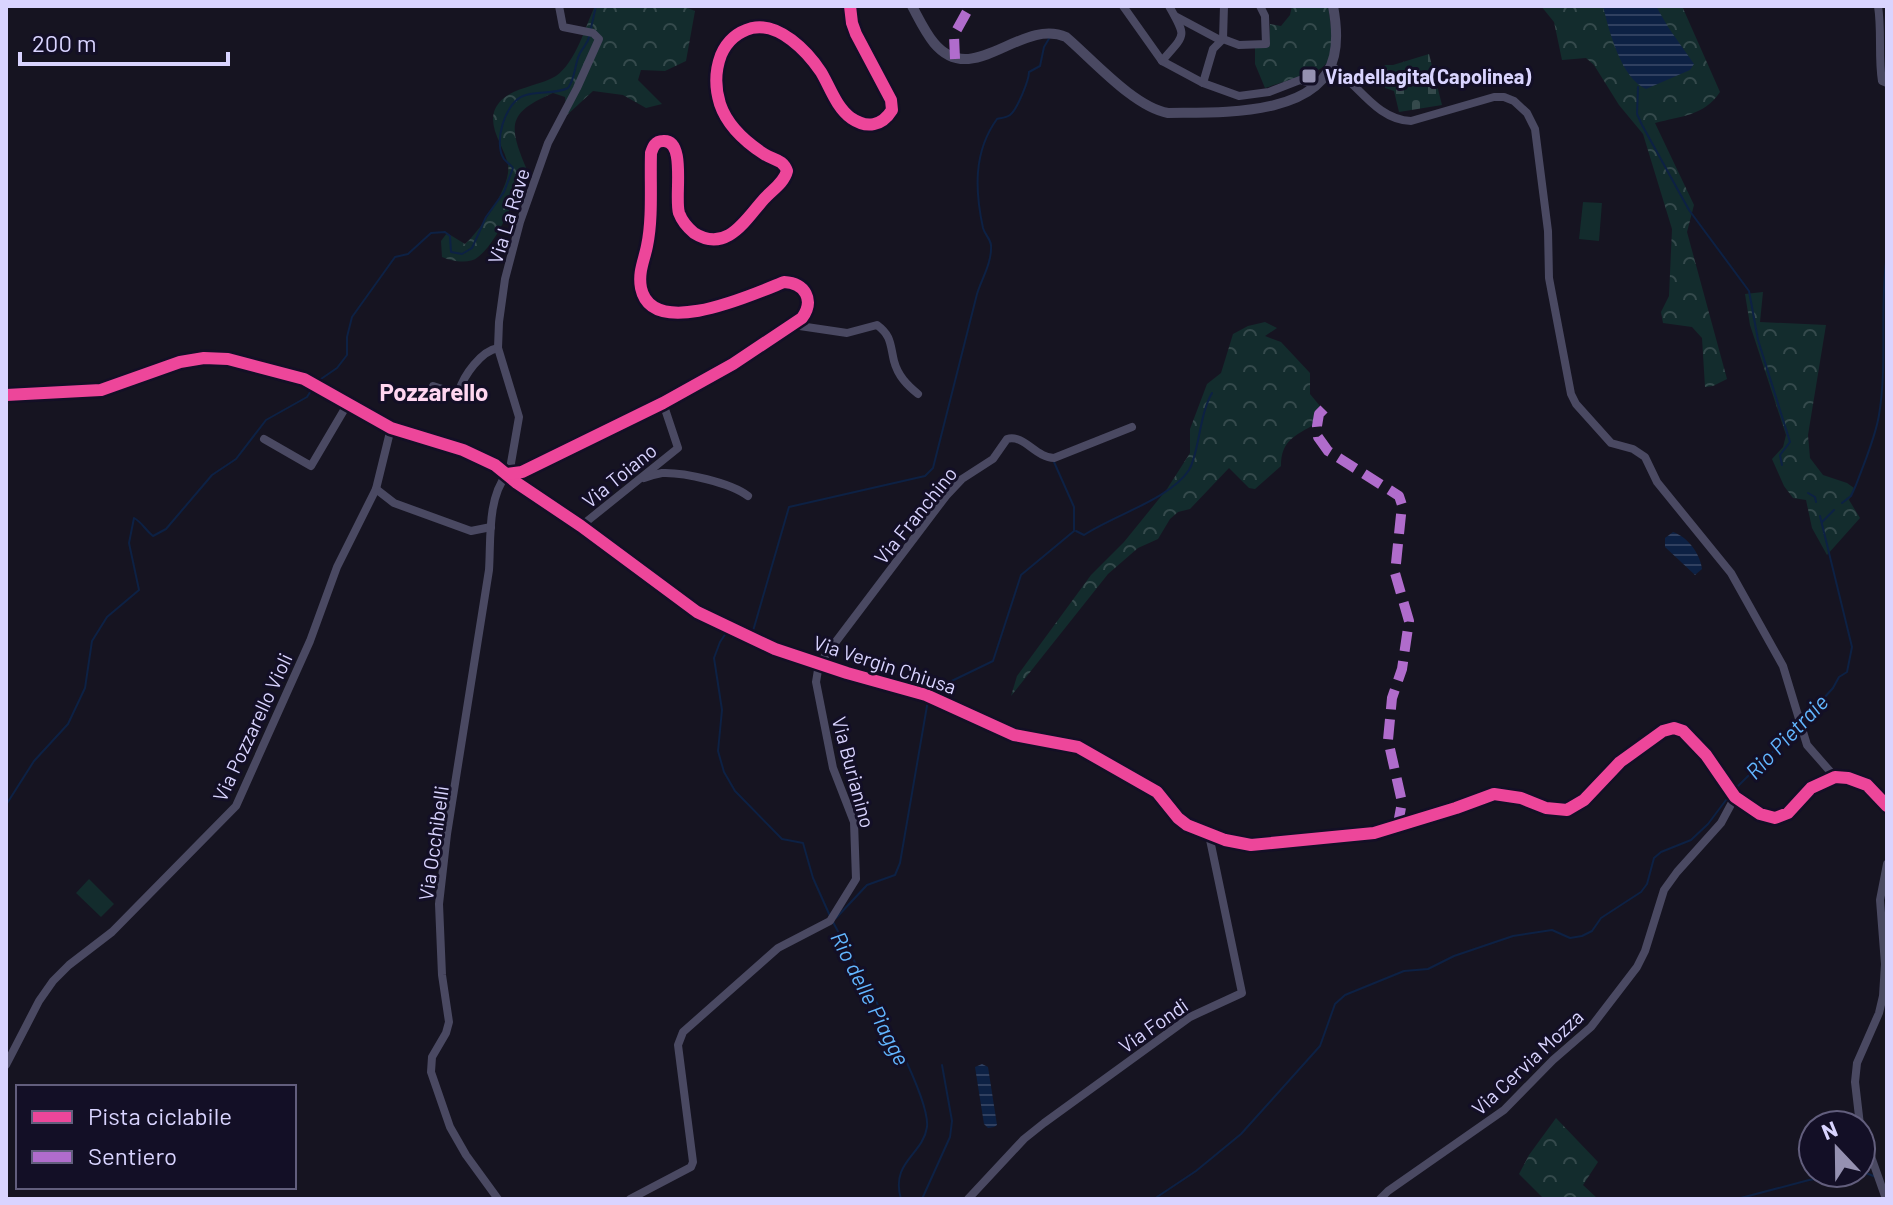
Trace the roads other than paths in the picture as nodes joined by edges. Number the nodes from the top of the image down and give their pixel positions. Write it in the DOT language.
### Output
graph roads {
  1 [pos="559,6"];
  2 [pos="850,6"];
  3 [pos="912,6"];
  4 [pos="1123,6"];
  5 [pos="1169,6"];
  6 [pos="1224,6"];
  7 [pos="1260,6"];
  8 [pos="1333,6"];
  9 [pos="1878,6"];
  10 [pos="1175,16"];
  11 [pos="1222,40"];
  12 [pos="1162,61"];
  13 [pos="1331,66"];
  14 [pos="1203,83"];
  15 [pos="1887,83"];
  16 [pos="1316,85"];
  17 [pos="793,325"];
  18 [pos="498,348"];
  19 [pos="433,386"];
  20 [pos="918,394"];
  21 [pos="6,395"];
  22 [pos="663,403"];
  23 [pos="347,405"];
  24 [pos="1132,427"];
  25 [pos="391,428"];
  26 [pos="264,439"];
  27 [pos="510,473"];
  28 [pos="639,480"];
  29 [pos="376,489"];
  30 [pos="748,496"];
  31 [pos="581,526"];
  32 [pos="491,527"];
  33 [pos="819,664"];
  34 [pos="1835,777"];
  35 [pos="1735,797"];
  36 [pos="1887,806"];
  37 [pos="1209,835"];
  38 [pos="1887,864"];
  39 [pos="6,1065"];
  40 [pos="1859,1109"];
  41 [pos="1877,1173"];
  42 [pos="498,1199"];
  43 [pos="630,1199"];
  44 [pos="968,1199"];
  45 [pos="1380,1199"];
  46 [pos="1886,1199"];
  1 -- 18 [label="street, Via La Rave"];
  2 -- 17 [label="street"];
  3 -- 16 [label="street"];
  4 -- 12 [label="street"];
  5 -- 10 [label="street"];
  6 -- 11 [label="street"];
  7 -- 11 [label="street"];
  8 -- 13 [label="street"];
  9 -- 15 [label="street"];
  10 -- 11 [label="street"];
  10 -- 12 [label="street"];
  11 -- 14 [label="street"];
  12 -- 14 [label="street"];
  13 -- 16 [label="street"];
  13 -- 34 [label="street"];
  14 -- 16 [label="street"];
  17 -- 20 [label="street"];
  17 -- 22 [label="street"];
  18 -- 19 [label="street"];
  18 -- 27 [label="street, Via La Rave"];
  21 -- 23 [label="street, Via Vergin Chiusa"];
  22 -- 27 [label="street"];
  22 -- 28 [label="street, Via Toiano"];
  23 -- 25 [label="street, Via Vergin Chiusa"];
  23 -- 26 [label="street"];
  24 -- 33 [label="street, Via Franchino"];
  25 -- 27 [label="street, Via Vergin Chiusa"];
  25 -- 29 [label="street, Via Pozzarello Violi"];
  27 -- 31 [label="street, Via Vergin Chiusa"];
  27 -- 32 [label="street, Via Occhibelli"];
  28 -- 30 [label="street"];
  28 -- 31 [label="street, Via Toiano"];
  29 -- 32 [label="street"];
  29 -- 39 [label="street, Via Pozzarello Violi"];
  31 -- 33 [label="street, Via Vergin Chiusa"];
  32 -- 42 [label="street, Via Occhibelli"];
  33 -- 37 [label="street, Via Vergin Chiusa"];
  33 -- 43 [label="street, Via Burianino"];
  34 -- 35 [label="street, Via Vergin Chiusa"];
  34 -- 36 [label="street"];
  35 -- 37 [label="street, Via Vergin Chiusa"];
  35 -- 45 [label="street, Via Cervia Mozza"];
  37 -- 44 [label="street, Via Fondi"];
  38 -- 40 [label="street"];
  41 -- 46 [label="street"];
}
